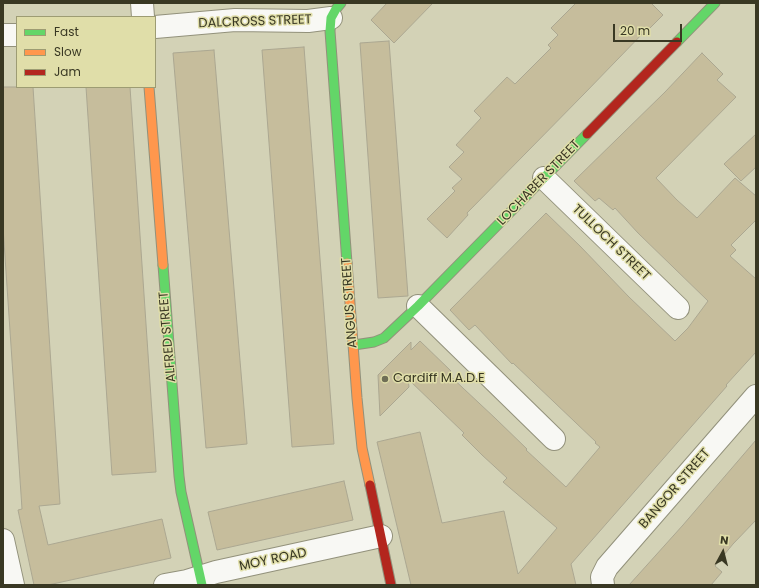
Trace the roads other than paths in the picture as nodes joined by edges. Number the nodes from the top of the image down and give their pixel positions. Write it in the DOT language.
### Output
graph roads {
  1 [pos="142,3"];
  2 [pos="715,3"];
  3 [pos="336,11"];
  4 [pos="143,16"];
  5 [pos="156,27"];
  6 [pos="3,35"];
  7 [pos="16,35"];
  8 [pos="148,88"];
  9 [pos="544,178"];
  10 [pos="418,306"];
  11 [pos="678,308"];
  12 [pos="354,345"];
  13 [pos="756,396"];
  14 [pos="554,439"];
  15 [pos="381,536"];
  16 [pos="3,540"];
  17 [pos="201,581"];
  18 [pos="13,585"];
  19 [pos="165,585"];
  20 [pos="391,585"];
  21 [pos="603,585"];
  1 -- 4 [label="street"];
  2 -- 9 [label="street, LOCHABER STREET"];
  3 -- 5 [label="street, DALCROSS STREET"];
  3 -- 12 [label="street, ANGUS STREET"];
  6 -- 7 [label="street"];
  8 -- 17 [label="street, ALFRED STREET"];
  9 -- 10 [label="street, LOCHABER STREET"];
  9 -- 11 [label="street, TULLOCH STREET"];
  10 -- 12 [label="street, LOCHABER STREET"];
  10 -- 14 [label="street"];
  12 -- 15 [label="street, ANGUS STREET"];
  13 -- 21 [label="street, BANGOR STREET"];
  15 -- 17 [label="street, MOY ROAD"];
  15 -- 20 [label="street, ANGUS STREET"];
  16 -- 18 [label="street"];
  17 -- 19 [label="street, MOY ROAD"];
}
